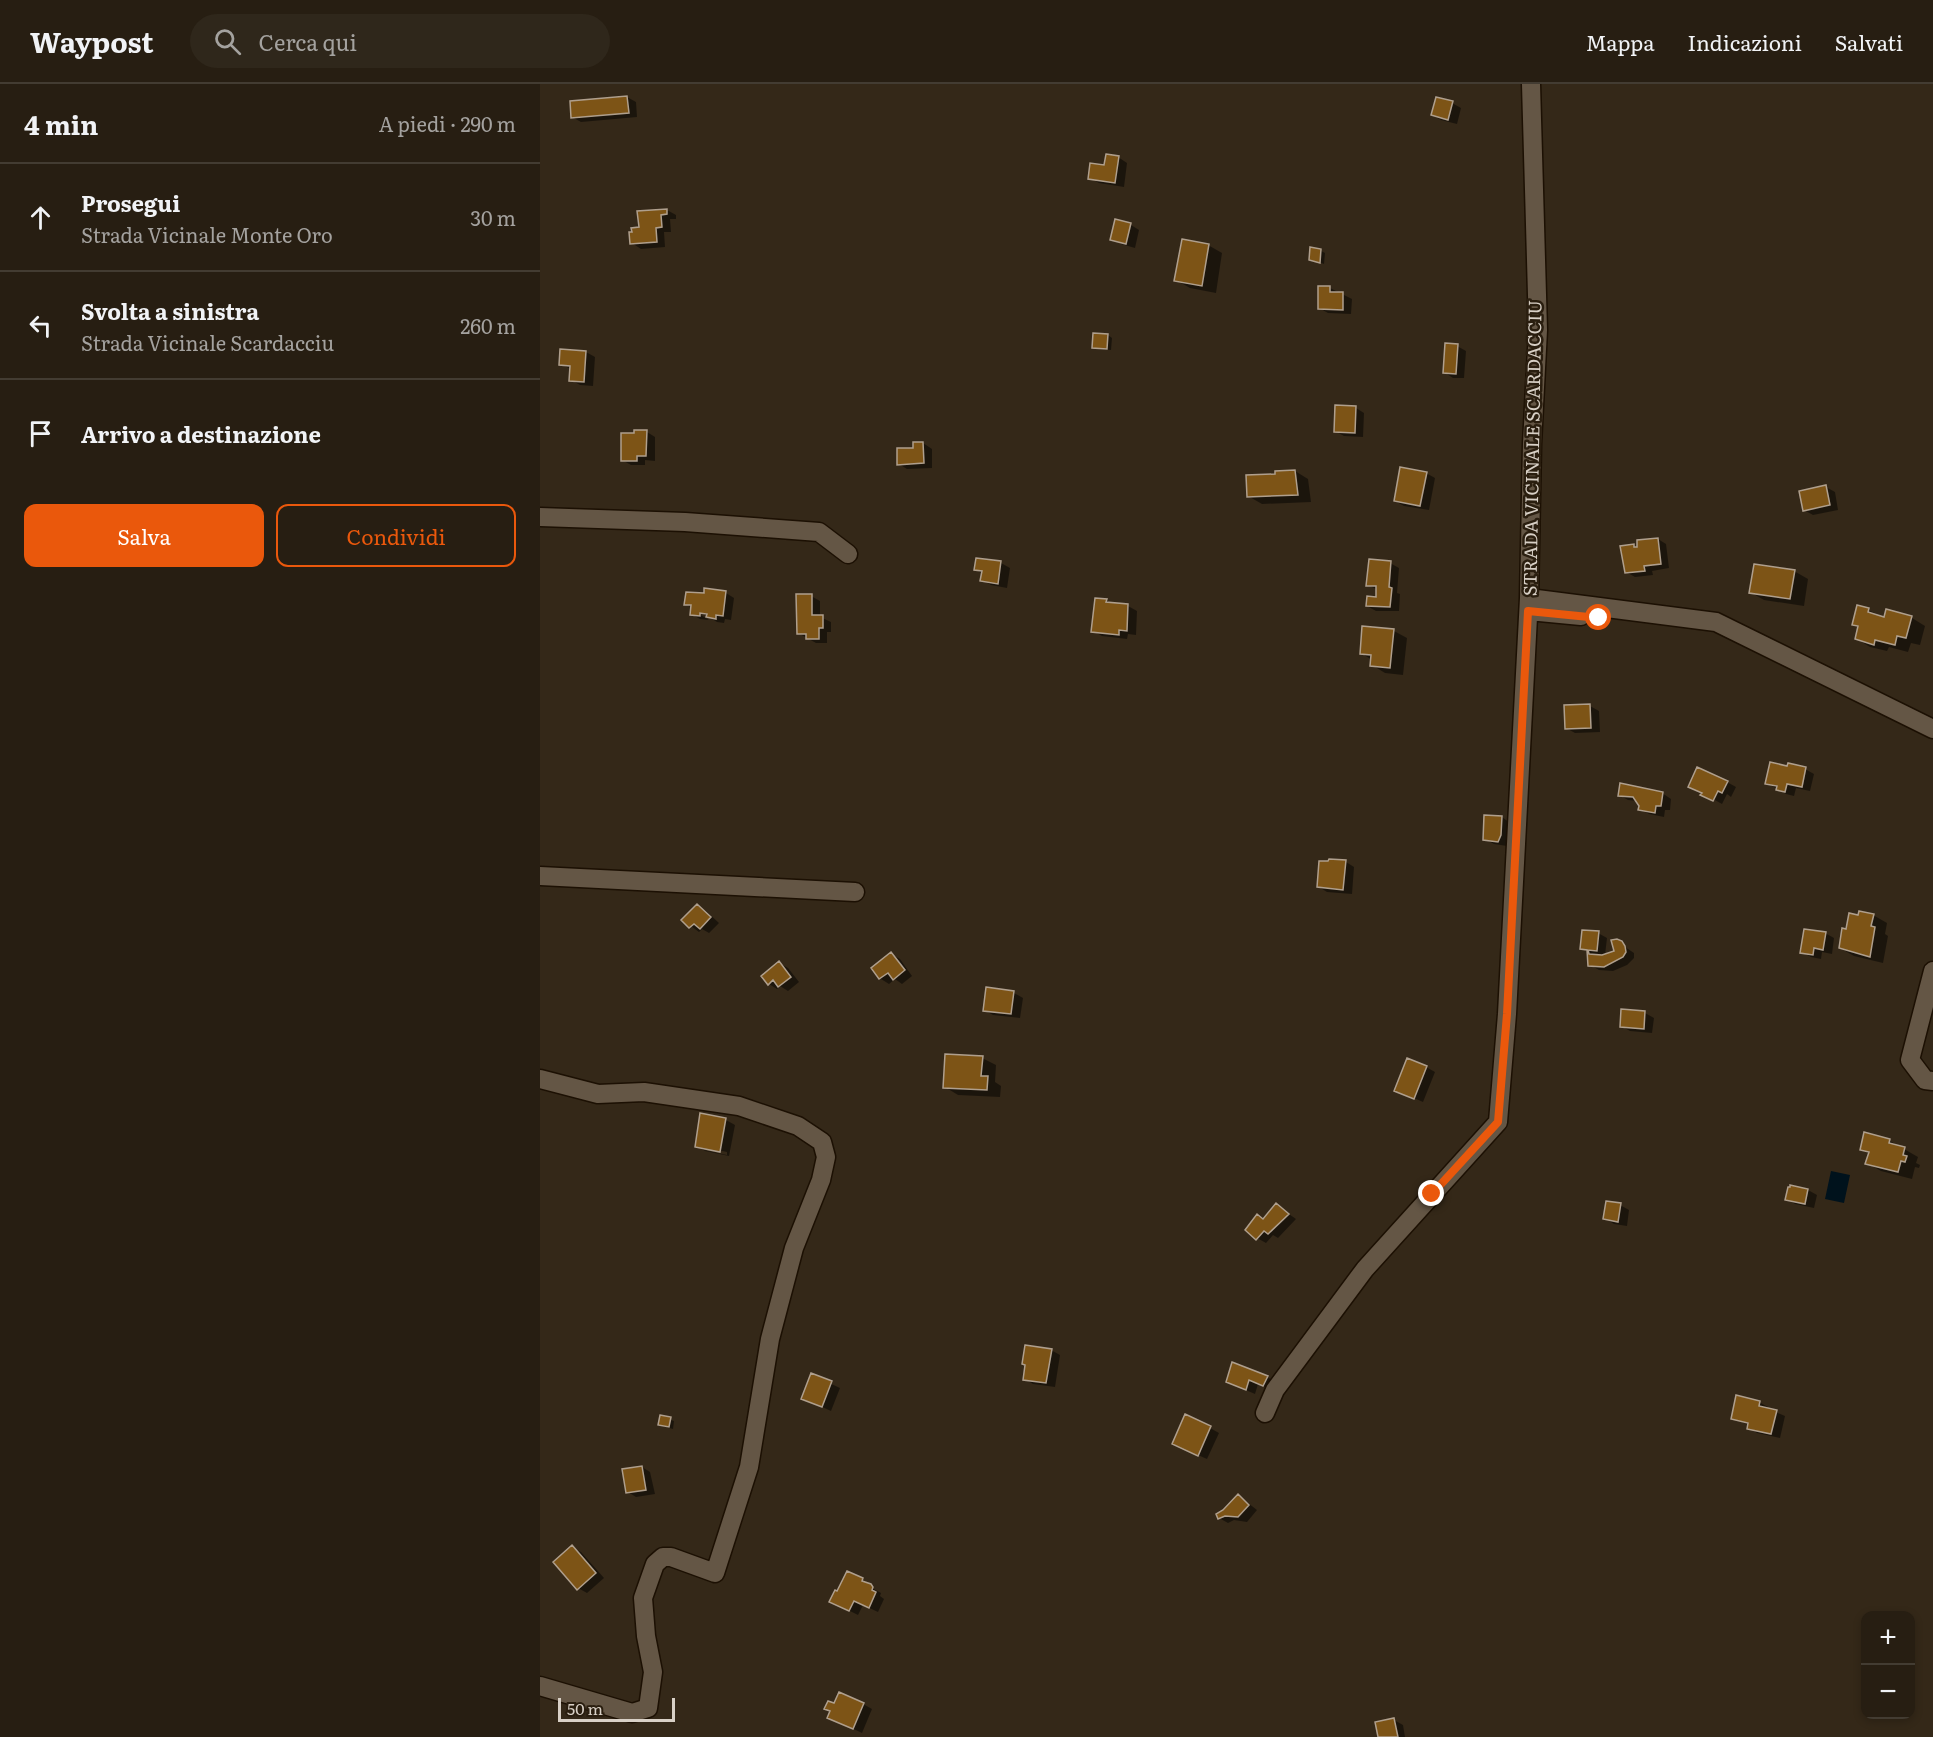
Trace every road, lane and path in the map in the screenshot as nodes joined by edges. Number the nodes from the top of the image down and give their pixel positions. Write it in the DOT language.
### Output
graph roads {
  1 [pos="1531,84"];
  2 [pos="540,517"];
  3 [pos="848,554"];
  4 [pos="1529,604"];
  5 [pos="1933,729"];
  6 [pos="1933,739"];
  7 [pos="540,876"];
  8 [pos="855,892"];
  9 [pos="1933,971"];
  10 [pos="540,1079"];
  11 [pos="1933,1081"];
  12 [pos="1265,1413"];
  13 [pos="540,1686"];
  1 -- 4 [label="street, STRADA VICINALE SCARDACCIU"];
  2 -- 3 [label="street"];
  4 -- 5 [label="street"];
  4 -- 6 [label="street"];
  4 -- 12 [label="street, STRADA VICINALE SCARDACCIU"];
  7 -- 8 [label="street"];
  9 -- 11 [label="street"];
  10 -- 13 [label="street"];
}
